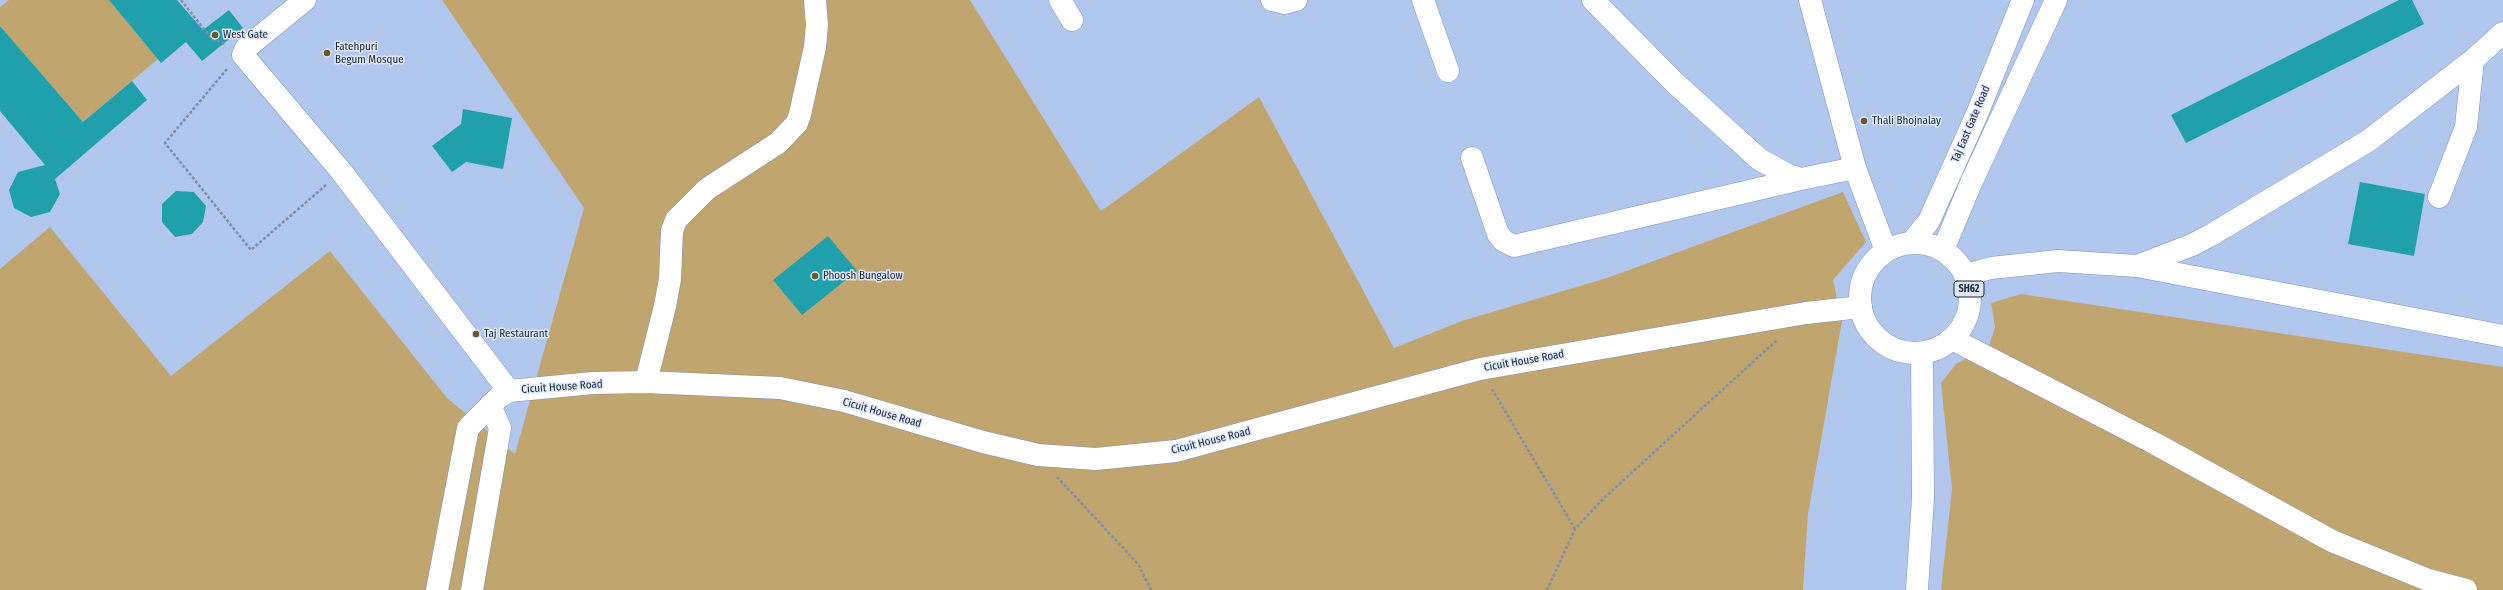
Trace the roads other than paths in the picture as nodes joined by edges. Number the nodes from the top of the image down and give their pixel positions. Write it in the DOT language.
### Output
graph roads {
  1 [pos="306,0"];
  2 [pos="815,0"];
  3 [pos="1060,0"];
  4 [pos="1272,0"];
  5 [pos="1296,0"];
  6 [pos="1423,0"];
  7 [pos="1593,0"];
  8 [pos="1810,0"];
  9 [pos="2023,0"];
  10 [pos="2056,0"];
  11 [pos="1072,20"];
  12 [pos="2503,33"];
  13 [pos="2473,60"];
  14 [pos="1448,71"];
  15 [pos="1472,158"];
  16 [pos="1855,168"];
  17 [pos="1801,179"];
  18 [pos="2439,197"];
  19 [pos="1911,243"];
  20 [pos="1943,250"];
  21 [pos="1886,251"];
  22 [pos="2137,266"];
  23 [pos="1965,275"];
  24 [pos="1861,307"];
  25 [pos="2503,336"];
  26 [pos="1952,339"];
  27 [pos="1922,353"];
  28 [pos="646,382"];
  29 [pos="509,391"];
  30 [pos="490,405"];
  31 [pos="437,590"];
  32 [pos="472,590"];
  33 [pos="1916,590"];
  34 [pos="2466,590"];
  1 -- 29 [label="street"];
  2 -- 28 [label="street"];
  3 -- 11 [label="street"];
  4 -- 5 [label="street"];
  6 -- 14 [label="street"];
  7 -- 17 [label="street"];
  8 -- 16 [label="street"];
  9 -- 19 [label="street, Taj East Gate Road"];
  10 -- 20 [label="street"];
  12 -- 13 [label="street"];
  13 -- 18 [label="street"];
  13 -- 22 [label="street"];
  15 -- 17 [label="street"];
  16 -- 17 [label="street"];
  16 -- 21 [label="street"];
  19 -- 20 [label="street, SH62"];
  19 -- 21 [label="street, SH62"];
  20 -- 23 [label="street, SH62"];
  21 -- 24 [label="street, SH62"];
  22 -- 23 [label="street"];
  22 -- 25 [label="street"];
  23 -- 26 [label="street, SH62"];
  24 -- 27 [label="street, SH62"];
  24 -- 28 [label="street, Cicuit House Road"];
  26 -- 27 [label="street, SH62"];
  26 -- 34 [label="street"];
  27 -- 33 [label="street"];
  28 -- 29 [label="street, Cicuit House Road"];
  29 -- 30 [label="street, Cicuit House Road"];
  30 -- 31 [label="street, Cicuit House Road"];
  30 -- 32 [label="street"];
}
